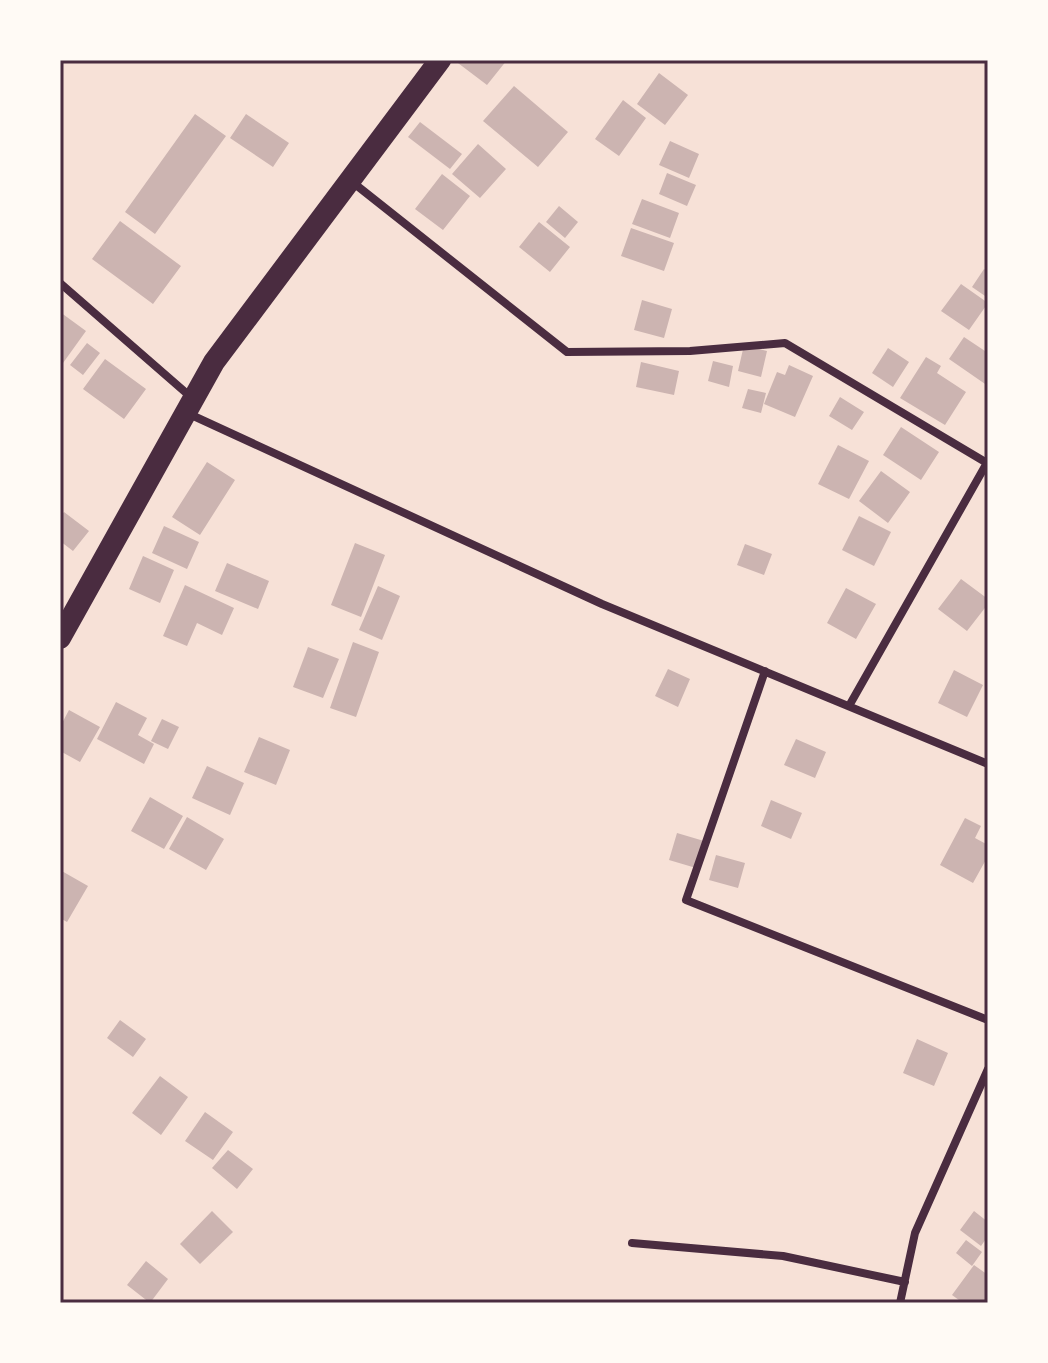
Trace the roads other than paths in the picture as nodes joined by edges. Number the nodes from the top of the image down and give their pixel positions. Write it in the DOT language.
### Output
graph roads {
  1 [pos="440,60"];
  2 [pos="351,180"];
  3 [pos="60,283"];
  4 [pos="190,406"];
  5 [pos="987,462"];
  6 [pos="60,638"];
  7 [pos="765,671"];
  8 [pos="849,706"];
  9 [pos="988,764"];
  10 [pos="988,1020"];
  11 [pos="988,1069"];
  12 [pos="632,1243"];
  13 [pos="905,1282"];
  14 [pos="900,1303"];
  1 -- 2 [label="highway"];
  2 -- 4 [label="highway"];
  2 -- 5 [label="street"];
  3 -- 4 [label="street"];
  4 -- 6 [label="highway"];
  4 -- 7 [label="street"];
  5 -- 8 [label="street"];
  7 -- 8 [label="street"];
  7 -- 10 [label="street"];
  8 -- 9 [label="street"];
  11 -- 13 [label="street"];
  12 -- 13 [label="street"];
  13 -- 14 [label="street"];
}
